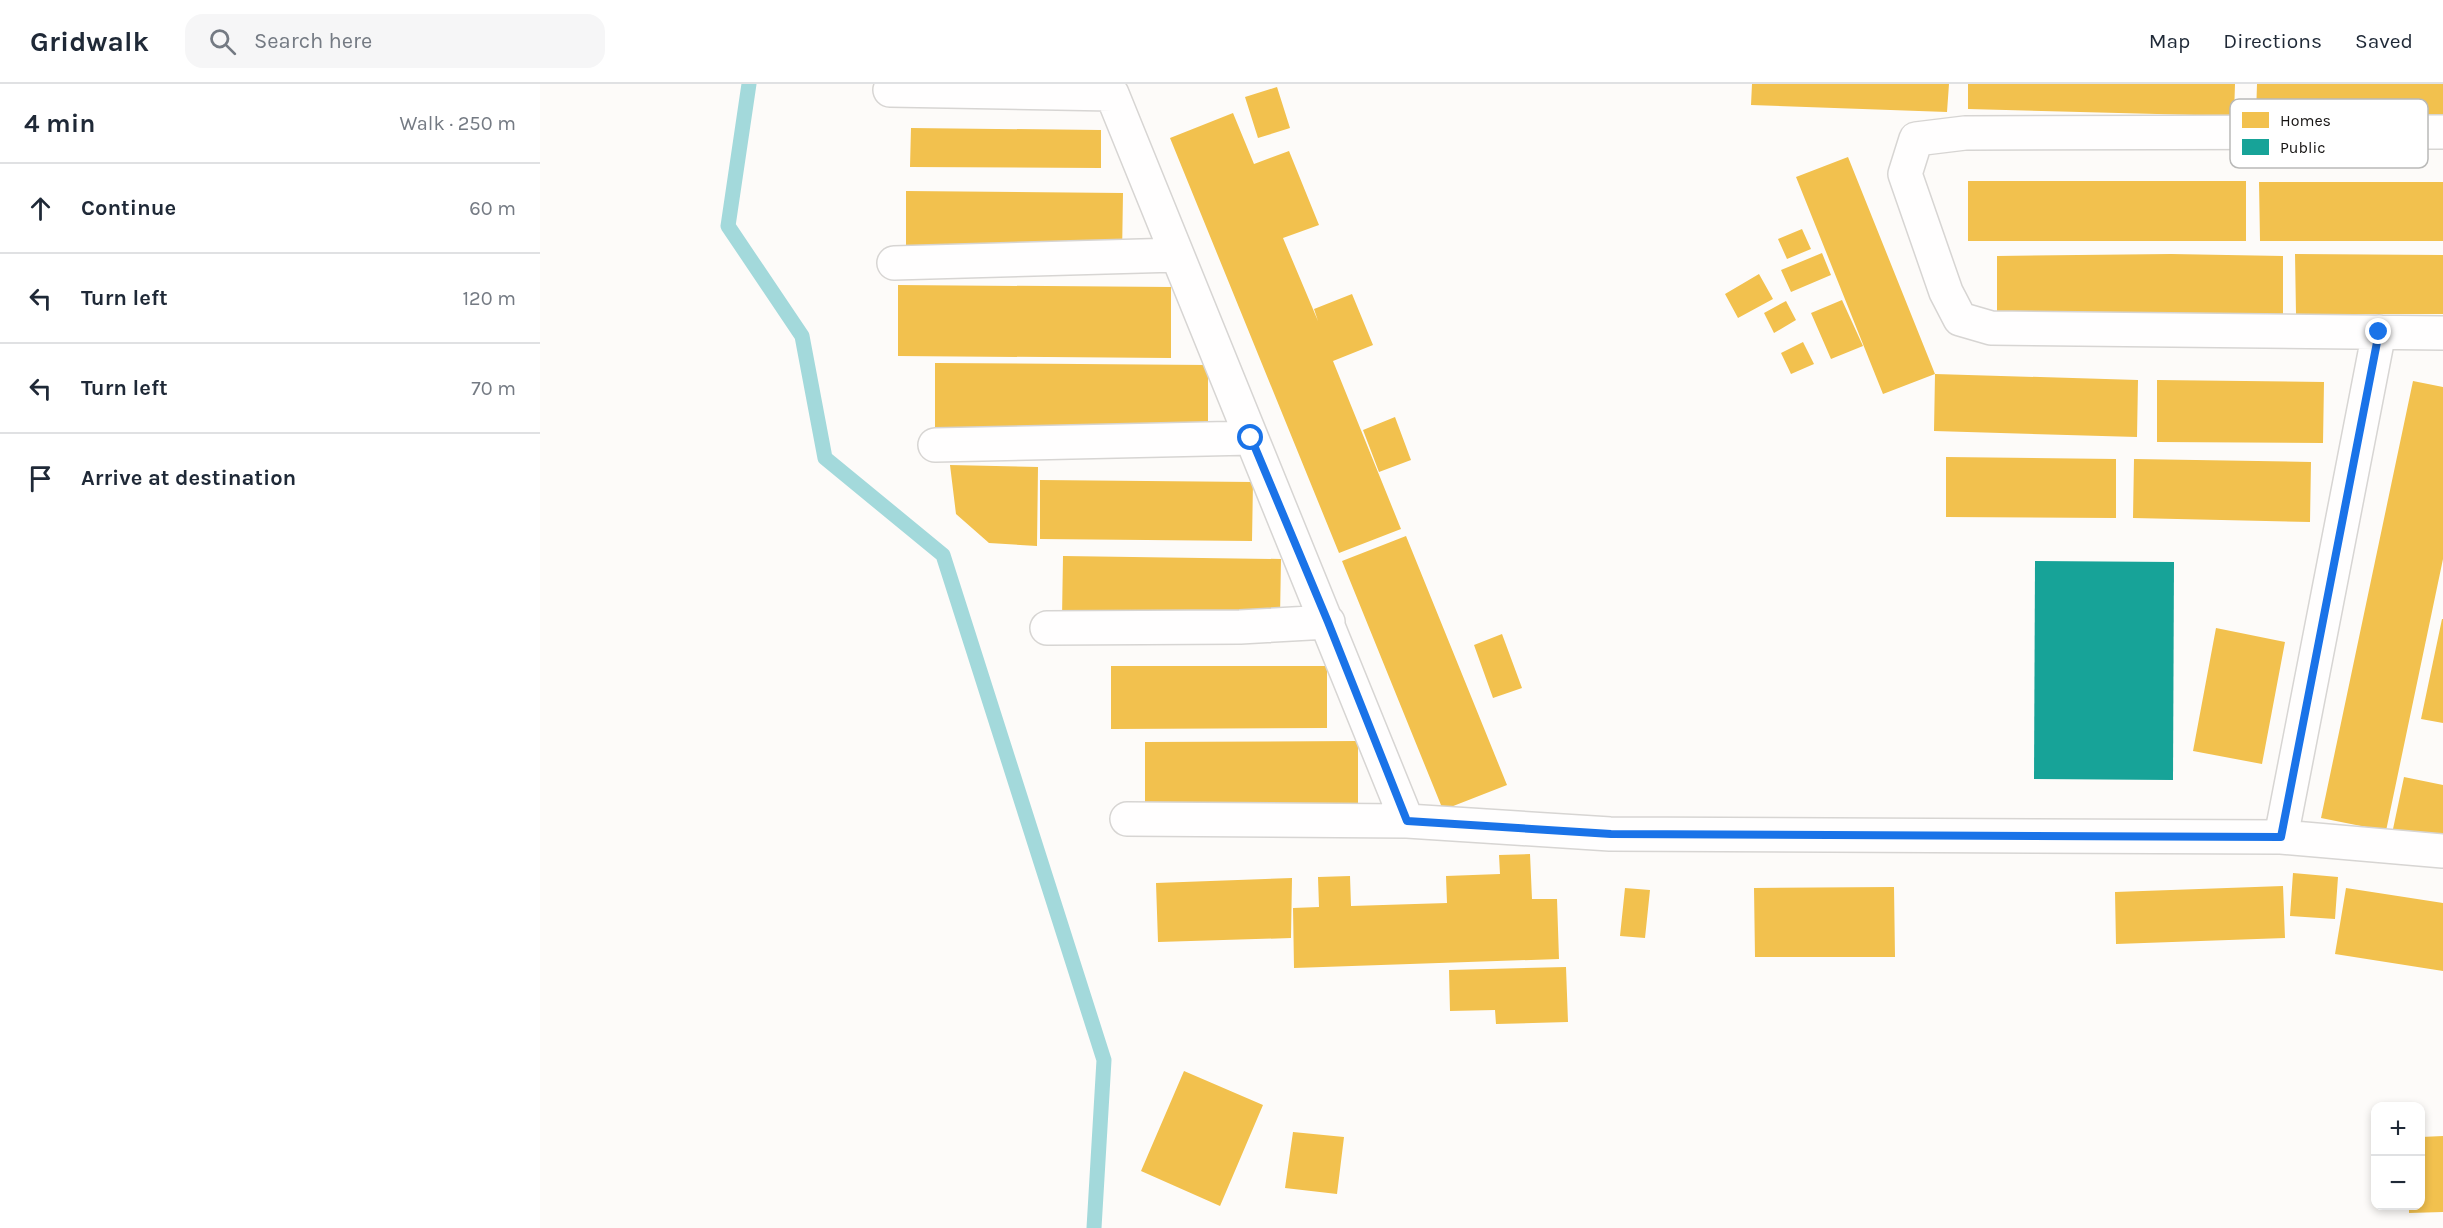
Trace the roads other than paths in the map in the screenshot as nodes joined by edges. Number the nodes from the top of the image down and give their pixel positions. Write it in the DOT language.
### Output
graph roads {
  1 [pos="890,90"];
  2 [pos="2230,132"];
  3 [pos="2428,132"];
  4 [pos="2443,132"];
  5 [pos="1177,255"];
  6 [pos="894,263"];
  7 [pos="2379,332"];
  8 [pos="2443,333"];
  9 [pos="1251,438"];
  10 [pos="934,445"];
  11 [pos="1328,622"];
  12 [pos="1047,628"];
  13 [pos="1127,819"];
  14 [pos="1407,821"];
  15 [pos="2281,837"];
  16 [pos="2443,851"];
  1 -- 5 [label="street"];
  2 -- 7 [label="street"];
  3 -- 4 [label="street"];
  5 -- 6 [label="street"];
  5 -- 9 [label="street"];
  7 -- 8 [label="street"];
  7 -- 15 [label="street"];
  9 -- 10 [label="street"];
  9 -- 11 [label="street"];
  11 -- 12 [label="street"];
  11 -- 14 [label="street"];
  13 -- 14 [label="street"];
  14 -- 15 [label="street"];
  15 -- 16 [label="street"];
}
